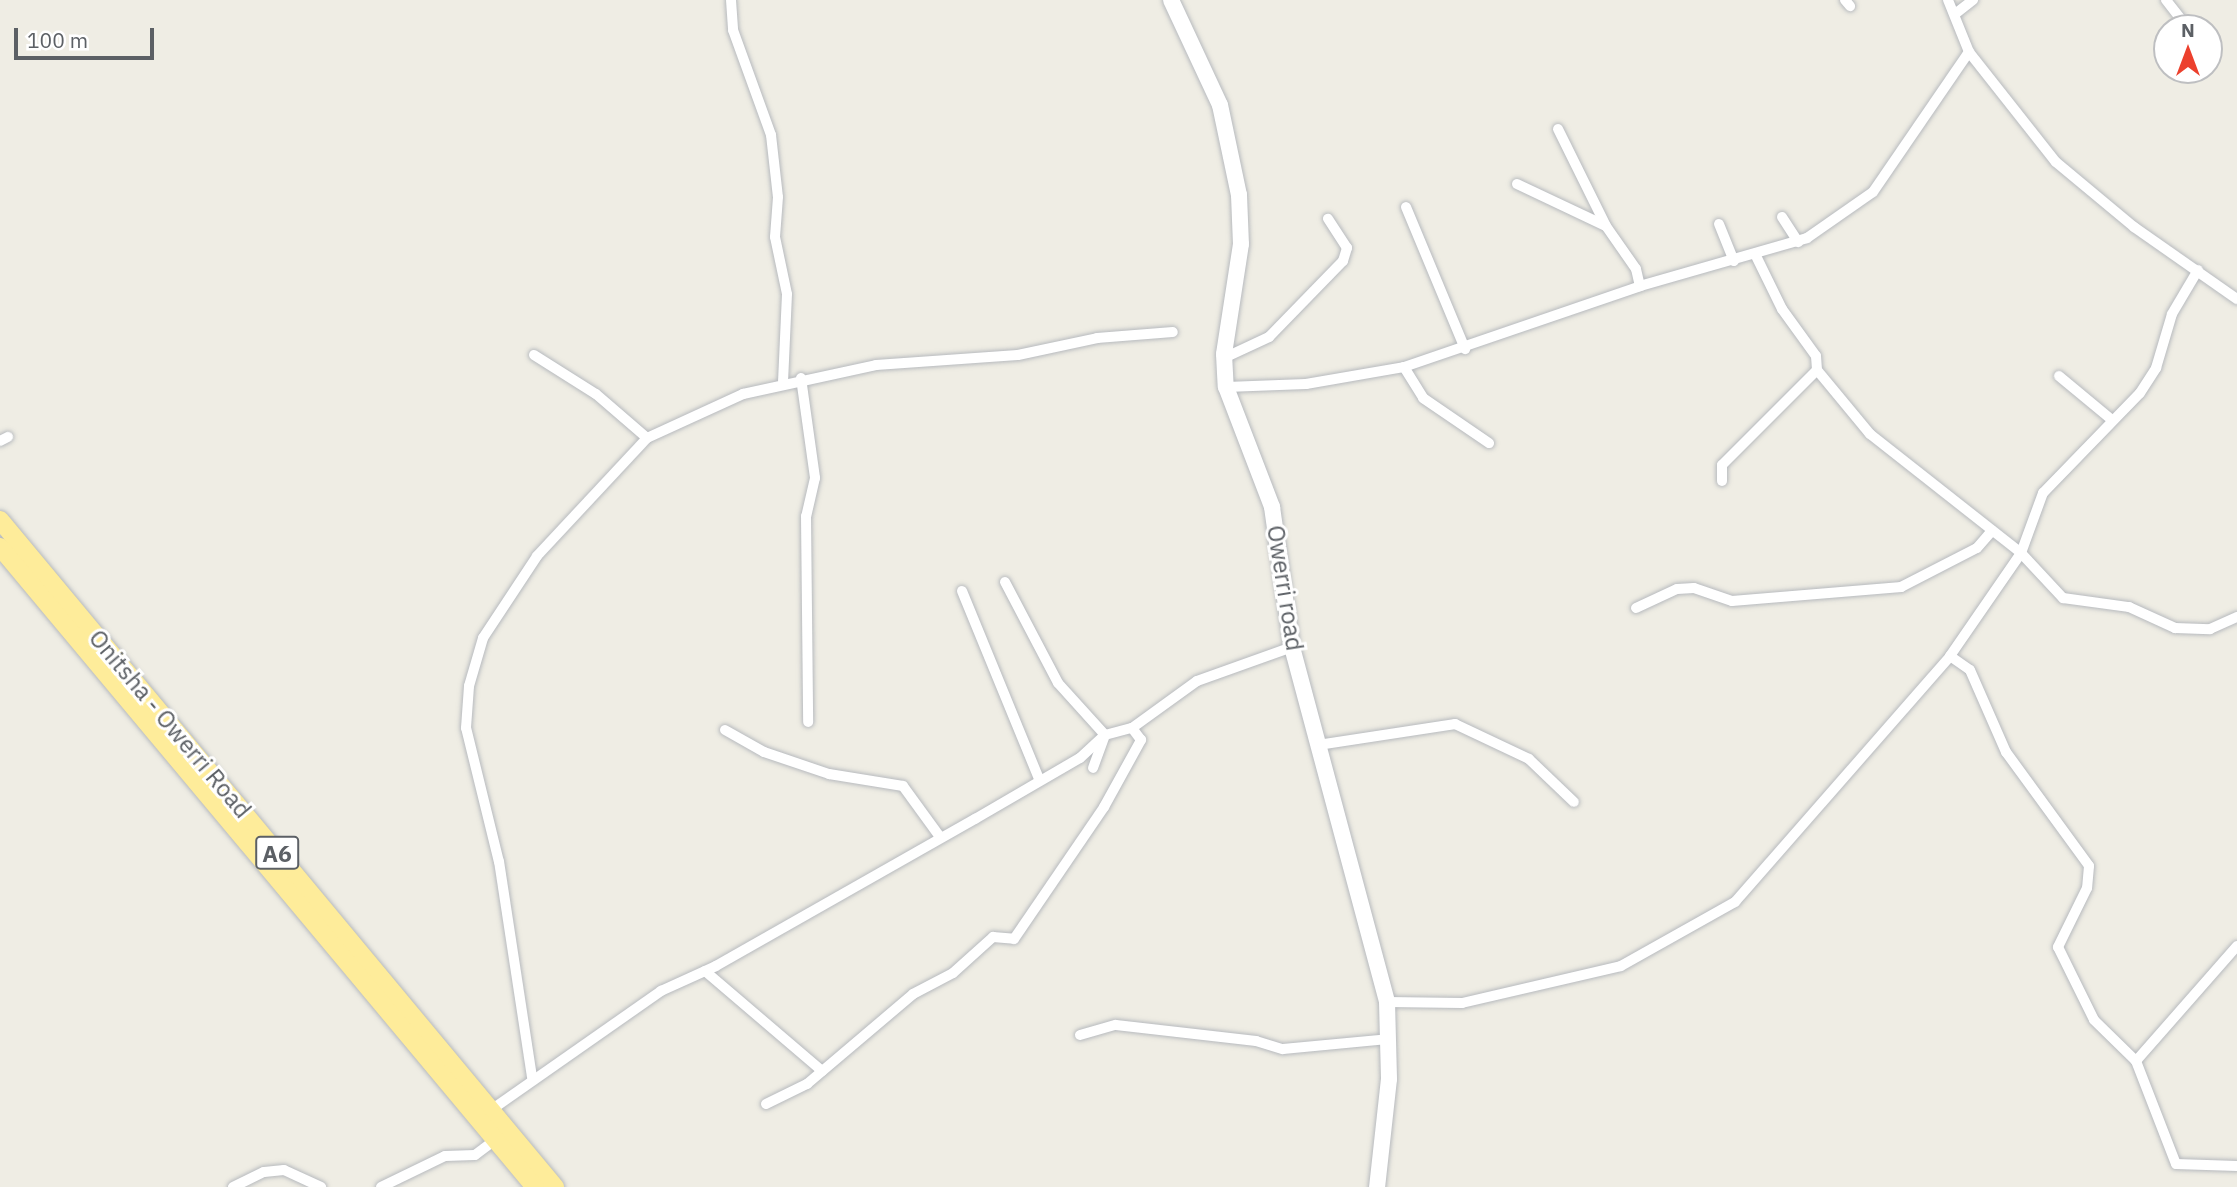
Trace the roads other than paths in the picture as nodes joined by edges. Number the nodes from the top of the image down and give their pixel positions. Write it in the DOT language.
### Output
graph roads {
  1 [pos="731,0"];
  2 [pos="1171,0"];
  3 [pos="1948,0"];
  4 [pos="1973,0"];
  5 [pos="2166,0"];
  6 [pos="1955,14"];
  7 [pos="2177,14"];
  8 [pos="1969,52"];
  9 [pos="1558,129"];
  10 [pos="1517,184"];
  11 [pos="1406,207"];
  12 [pos="1782,217"];
  13 [pos="1328,219"];
  14 [pos="1719,224"];
  15 [pos="1605,226"];
  16 [pos="1798,242"];
  17 [pos="1756,256"];
  18 [pos="1734,261"];
  19 [pos="2198,270"];
  20 [pos="1640,286"];
  21 [pos="2237,299"];
  22 [pos="1173,332"];
  23 [pos="1465,349"];
  24 [pos="534,355"];
  25 [pos="1224,358"];
  26 [pos="1404,367"];
  27 [pos="1817,370"];
  28 [pos="2059,376"];
  29 [pos="801,378"];
  30 [pos="783,382"];
  31 [pos="1226,387"];
  32 [pos="2112,420"];
  33 [pos="647,438"];
  34 [pos="1489,443"];
  35 [pos="1723,481"];
  36 [pos="0,520"];
  37 [pos="1992,531"];
  38 [pos="0,547"];
  39 [pos="2021,553"];
  40 [pos="1005,582"];
  41 [pos="962,591"];
  42 [pos="1636,608"];
  43 [pos="2237,617"];
  44 [pos="1292,647"];
  45 [pos="1950,656"];
  46 [pos="808,722"];
  47 [pos="1132,728"];
  48 [pos="725,730"];
  49 [pos="1105,735"];
  50 [pos="1318,745"];
  51 [pos="1093,768"];
  52 [pos="1039,779"];
  53 [pos="1574,802"];
  54 [pos="940,837"];
  55 [pos="2237,946"];
  56 [pos="705,971"];
  57 [pos="1387,1002"];
  58 [pos="1080,1035"];
  59 [pos="1388,1039"];
  60 [pos="2136,1061"];
  61 [pos="822,1071"];
  62 [pos="532,1077"];
  63 [pos="766,1104"];
  64 [pos="491,1110"];
  65 [pos="495,1140"];
  66 [pos="2237,1166"];
  67 [pos="233,1187"];
  68 [pos="321,1187"];
  69 [pos="381,1187"];
  70 [pos="535,1187"];
  71 [pos="555,1187"];
  72 [pos="1377,1187"];
  1 -- 30 [label="street"];
  2 -- 25 [label="main road, Owerri road"];
  3 -- 6 [label="street"];
  4 -- 6 [label="street"];
  5 -- 7 [label="street"];
  6 -- 8 [label="street"];
  8 -- 16 [label="street"];
  8 -- 19 [label="street"];
  9 -- 15 [label="street"];
  10 -- 15 [label="street"];
  11 -- 23 [label="street"];
  12 -- 16 [label="street"];
  13 -- 25 [label="street"];
  14 -- 18 [label="street"];
  15 -- 20 [label="street"];
  16 -- 17 [label="street"];
  17 -- 18 [label="street"];
  17 -- 27 [label="street"];
  18 -- 20 [label="street"];
  19 -- 21 [label="street"];
  19 -- 32 [label="street"];
  20 -- 23 [label="street"];
  22 -- 29 [label="street"];
  23 -- 26 [label="street"];
  24 -- 33 [label="street"];
  25 -- 31 [label="main road, Owerri road"];
  26 -- 31 [label="street"];
  26 -- 34 [label="street"];
  27 -- 35 [label="street"];
  27 -- 37 [label="street"];
  28 -- 32 [label="street"];
  29 -- 30 [label="street"];
  29 -- 46 [label="street"];
  30 -- 33 [label="street"];
  31 -- 44 [label="main road, Owerri road"];
  32 -- 39 [label="street"];
  33 -- 62 [label="street"];
  36 -- 64 [label="highway, Onitsha - Owerri Road / A6"];
  37 -- 39 [label="street"];
  37 -- 42 [label="street"];
  38 -- 65 [label="highway, Onitsha - Owerri Road / A6"];
  39 -- 43 [label="street"];
  39 -- 45 [label="street"];
  40 -- 49 [label="street"];
  41 -- 52 [label="street"];
  44 -- 47 [label="street"];
  44 -- 50 [label="main road, Owerri road"];
  45 -- 57 [label="street"];
  45 -- 60 [label="street"];
  47 -- 49 [label="street"];
  47 -- 61 [label="street"];
  48 -- 54 [label="street"];
  49 -- 51 [label="street"];
  49 -- 52 [label="street"];
  50 -- 53 [label="street"];
  50 -- 57 [label="main road, Owerri road"];
  52 -- 54 [label="street"];
  54 -- 56 [label="street"];
  55 -- 60 [label="street"];
  56 -- 61 [label="street"];
  56 -- 62 [label="street"];
  57 -- 59 [label="main road, Owerri road"];
  58 -- 59 [label="street"];
  59 -- 72 [label="main road, Owerri road"];
  60 -- 66 [label="street"];
  61 -- 63 [label="street"];
  62 -- 64 [label="street"];
  64 -- 71 [label="highway, Onitsha - Owerri Road / A6"];
  65 -- 69 [label="street"];
  65 -- 70 [label="highway, Onitsha - Owerri Road / A6"];
  67 -- 68 [label="street"];
}
